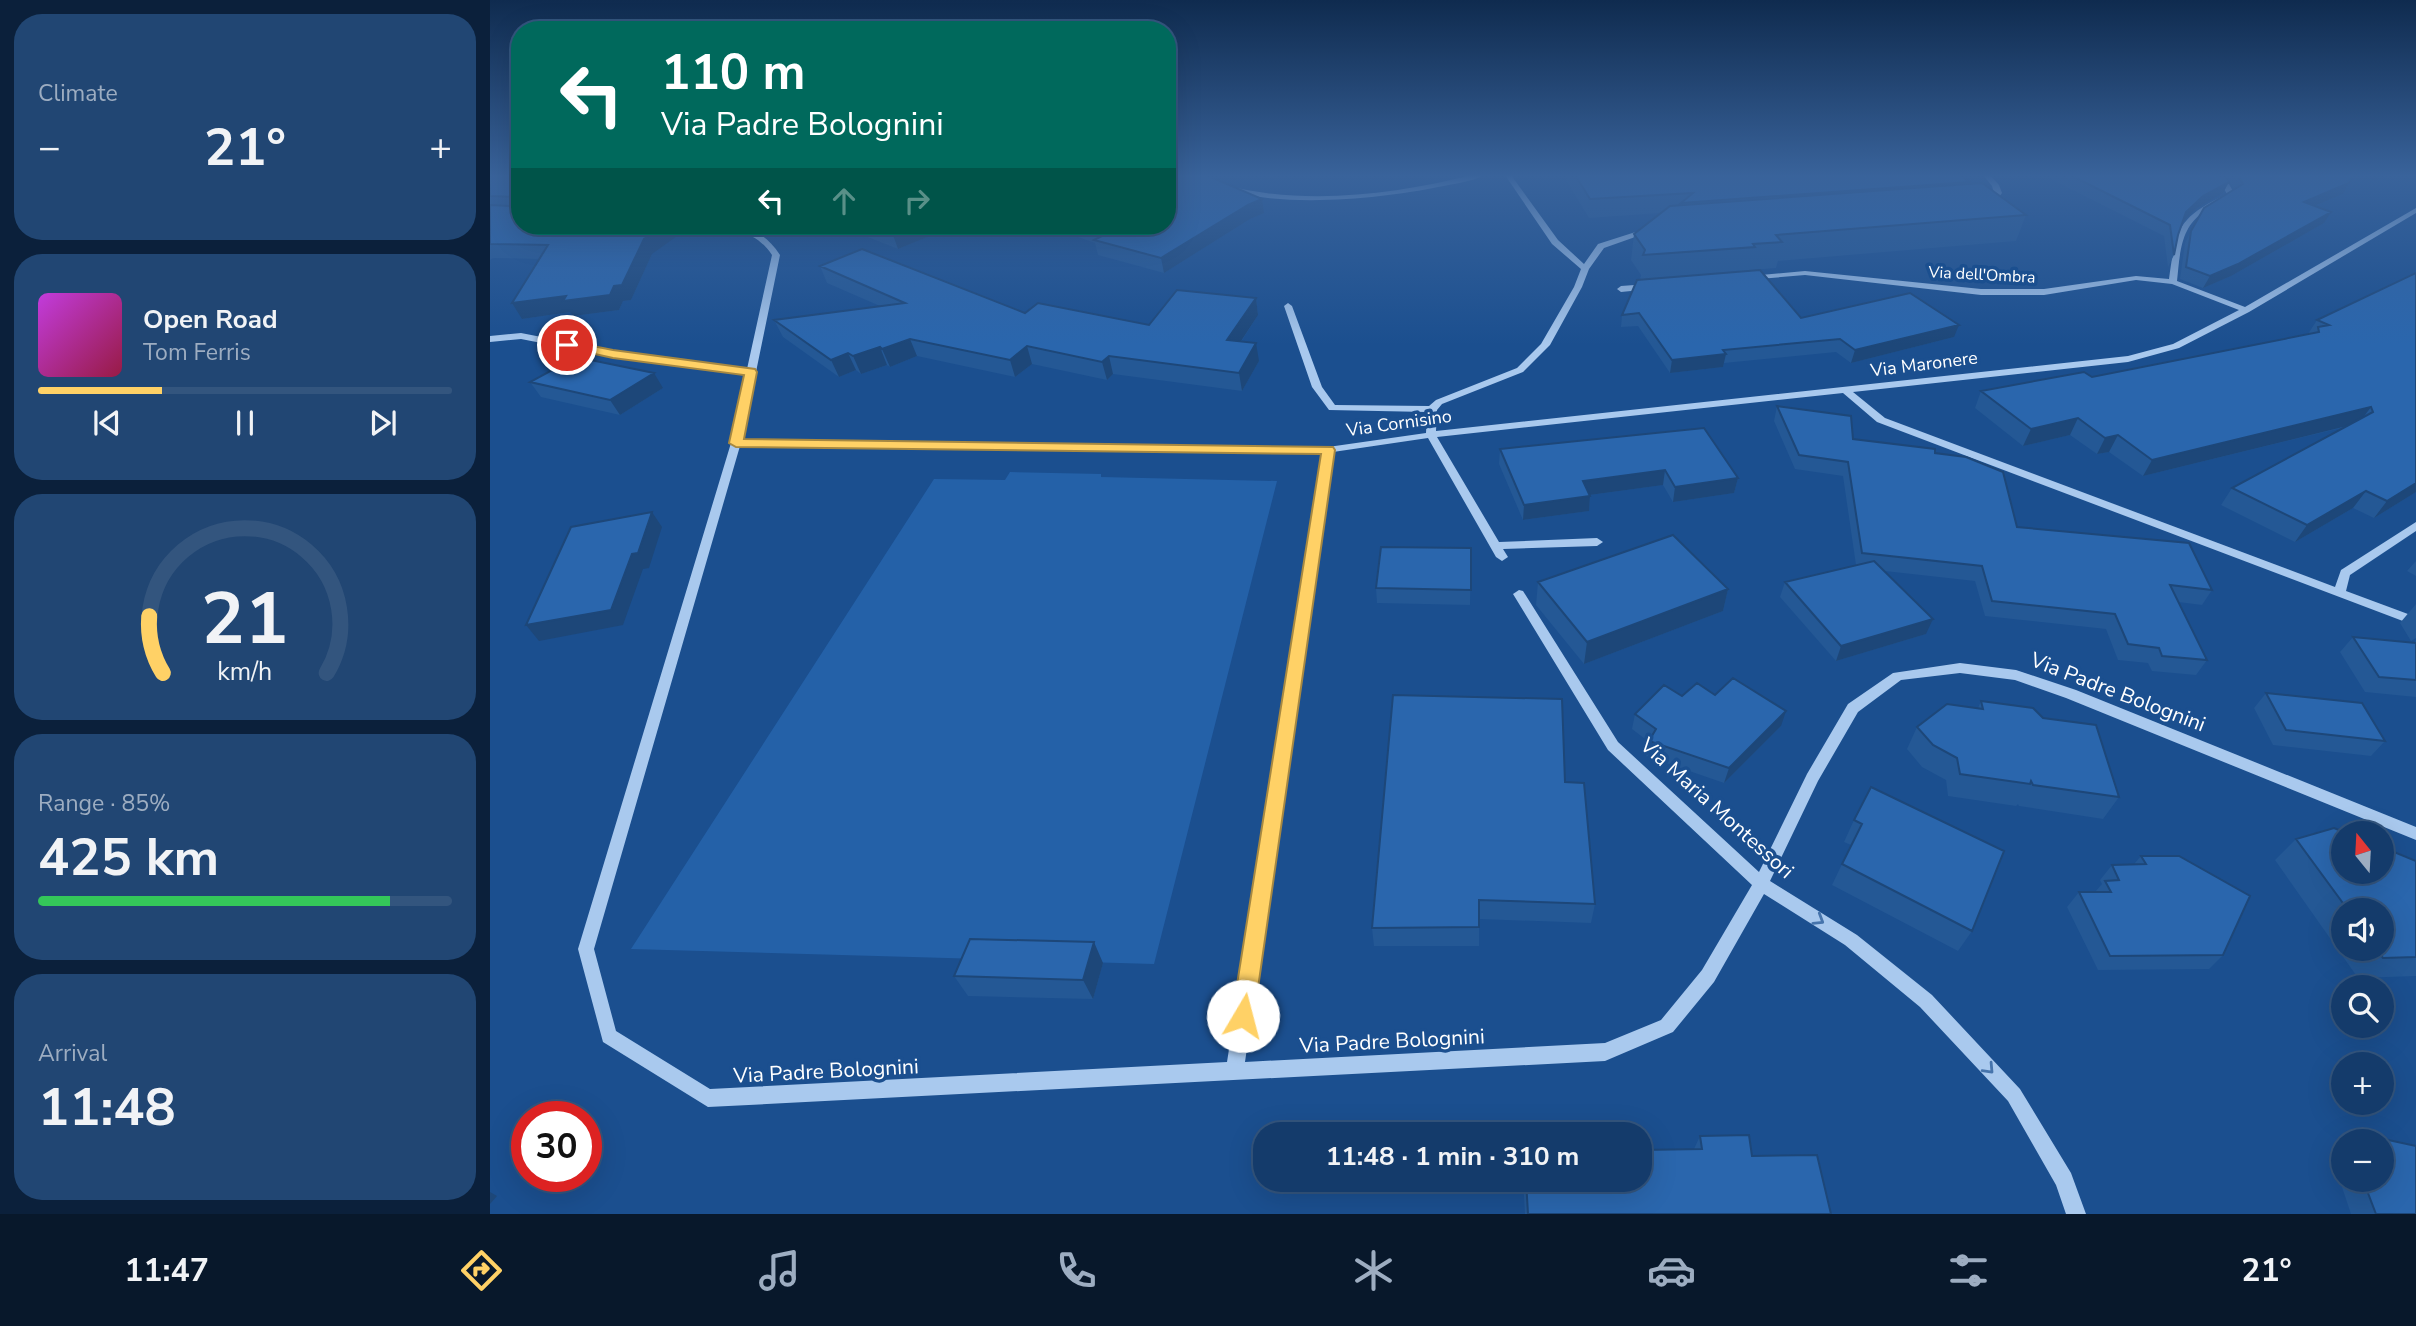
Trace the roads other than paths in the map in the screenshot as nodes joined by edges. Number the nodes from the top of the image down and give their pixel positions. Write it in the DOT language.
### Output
graph roads {
  1 [pos="1548,232"];
  2 [pos="1644,232"];
  3 [pos="2180,232"];
  4 [pos="2379,232"];
  5 [pos="761,235"];
  6 [pos="1585,269"];
  7 [pos="1739,279"];
  8 [pos="2173,282"];
  9 [pos="1660,286"];
  10 [pos="1621,289"];
  11 [pos="1288,306"];
  12 [pos="2246,310"];
  13 [pos="490,339"];
  14 [pos="751,372"];
  15 [pos="1846,391"];
  16 [pos="1432,409"];
  17 [pos="1431,435"];
  18 [pos="736,443"];
  19 [pos="1328,450"];
  20 [pos="2416,526"];
  21 [pos="1597,542"];
  22 [pos="2339,593"];
  23 [pos="1520,594"];
  24 [pos="2416,622"];
  25 [pos="2416,834"];
  26 [pos="1761,884"];
  27 [pos="1235,1070"];
  28 [pos="2076,1214"];
  1 -- 6 [label="street"];
  2 -- 6 [label="street"];
  3 -- 8 [label="street"];
  4 -- 12 [label="street, Via Maronere"];
  5 -- 14 [label="street, Via Padre Bolognini"];
  6 -- 16 [label="street"];
  7 -- 8 [label="street, Via dell'Ombra"];
  8 -- 12 [label="street, Via dell'Ombra"];
  9 -- 10 [label="street"];
  11 -- 16 [label="street"];
  12 -- 15 [label="street, Via Maronere"];
  13 -- 14 [label="street"];
  14 -- 18 [label="street, Via Padre Bolognini"];
  15 -- 17 [label="street, Via Cornisino"];
  15 -- 22 [label="street, Via Maronere"];
  16 -- 17 [label="street"];
  17 -- 19 [label="street, Via Cornisino"];
  17 -- 21 [label="street"];
  18 -- 19 [label="street"];
  18 -- 27 [label="street, Via Padre Bolognini"];
  19 -- 27 [label="street, Via Cornisino"];
  20 -- 22 [label="street"];
  22 -- 24 [label="street, Via Maronere"];
  23 -- 26 [label="street, Via Maria Montessori"];
  25 -- 26 [label="street, Via Padre Bolognini"];
  26 -- 27 [label="street, Via Padre Bolognini"];
  26 -- 28 [label="street, Via Maria Montessori, one-way"];
}
